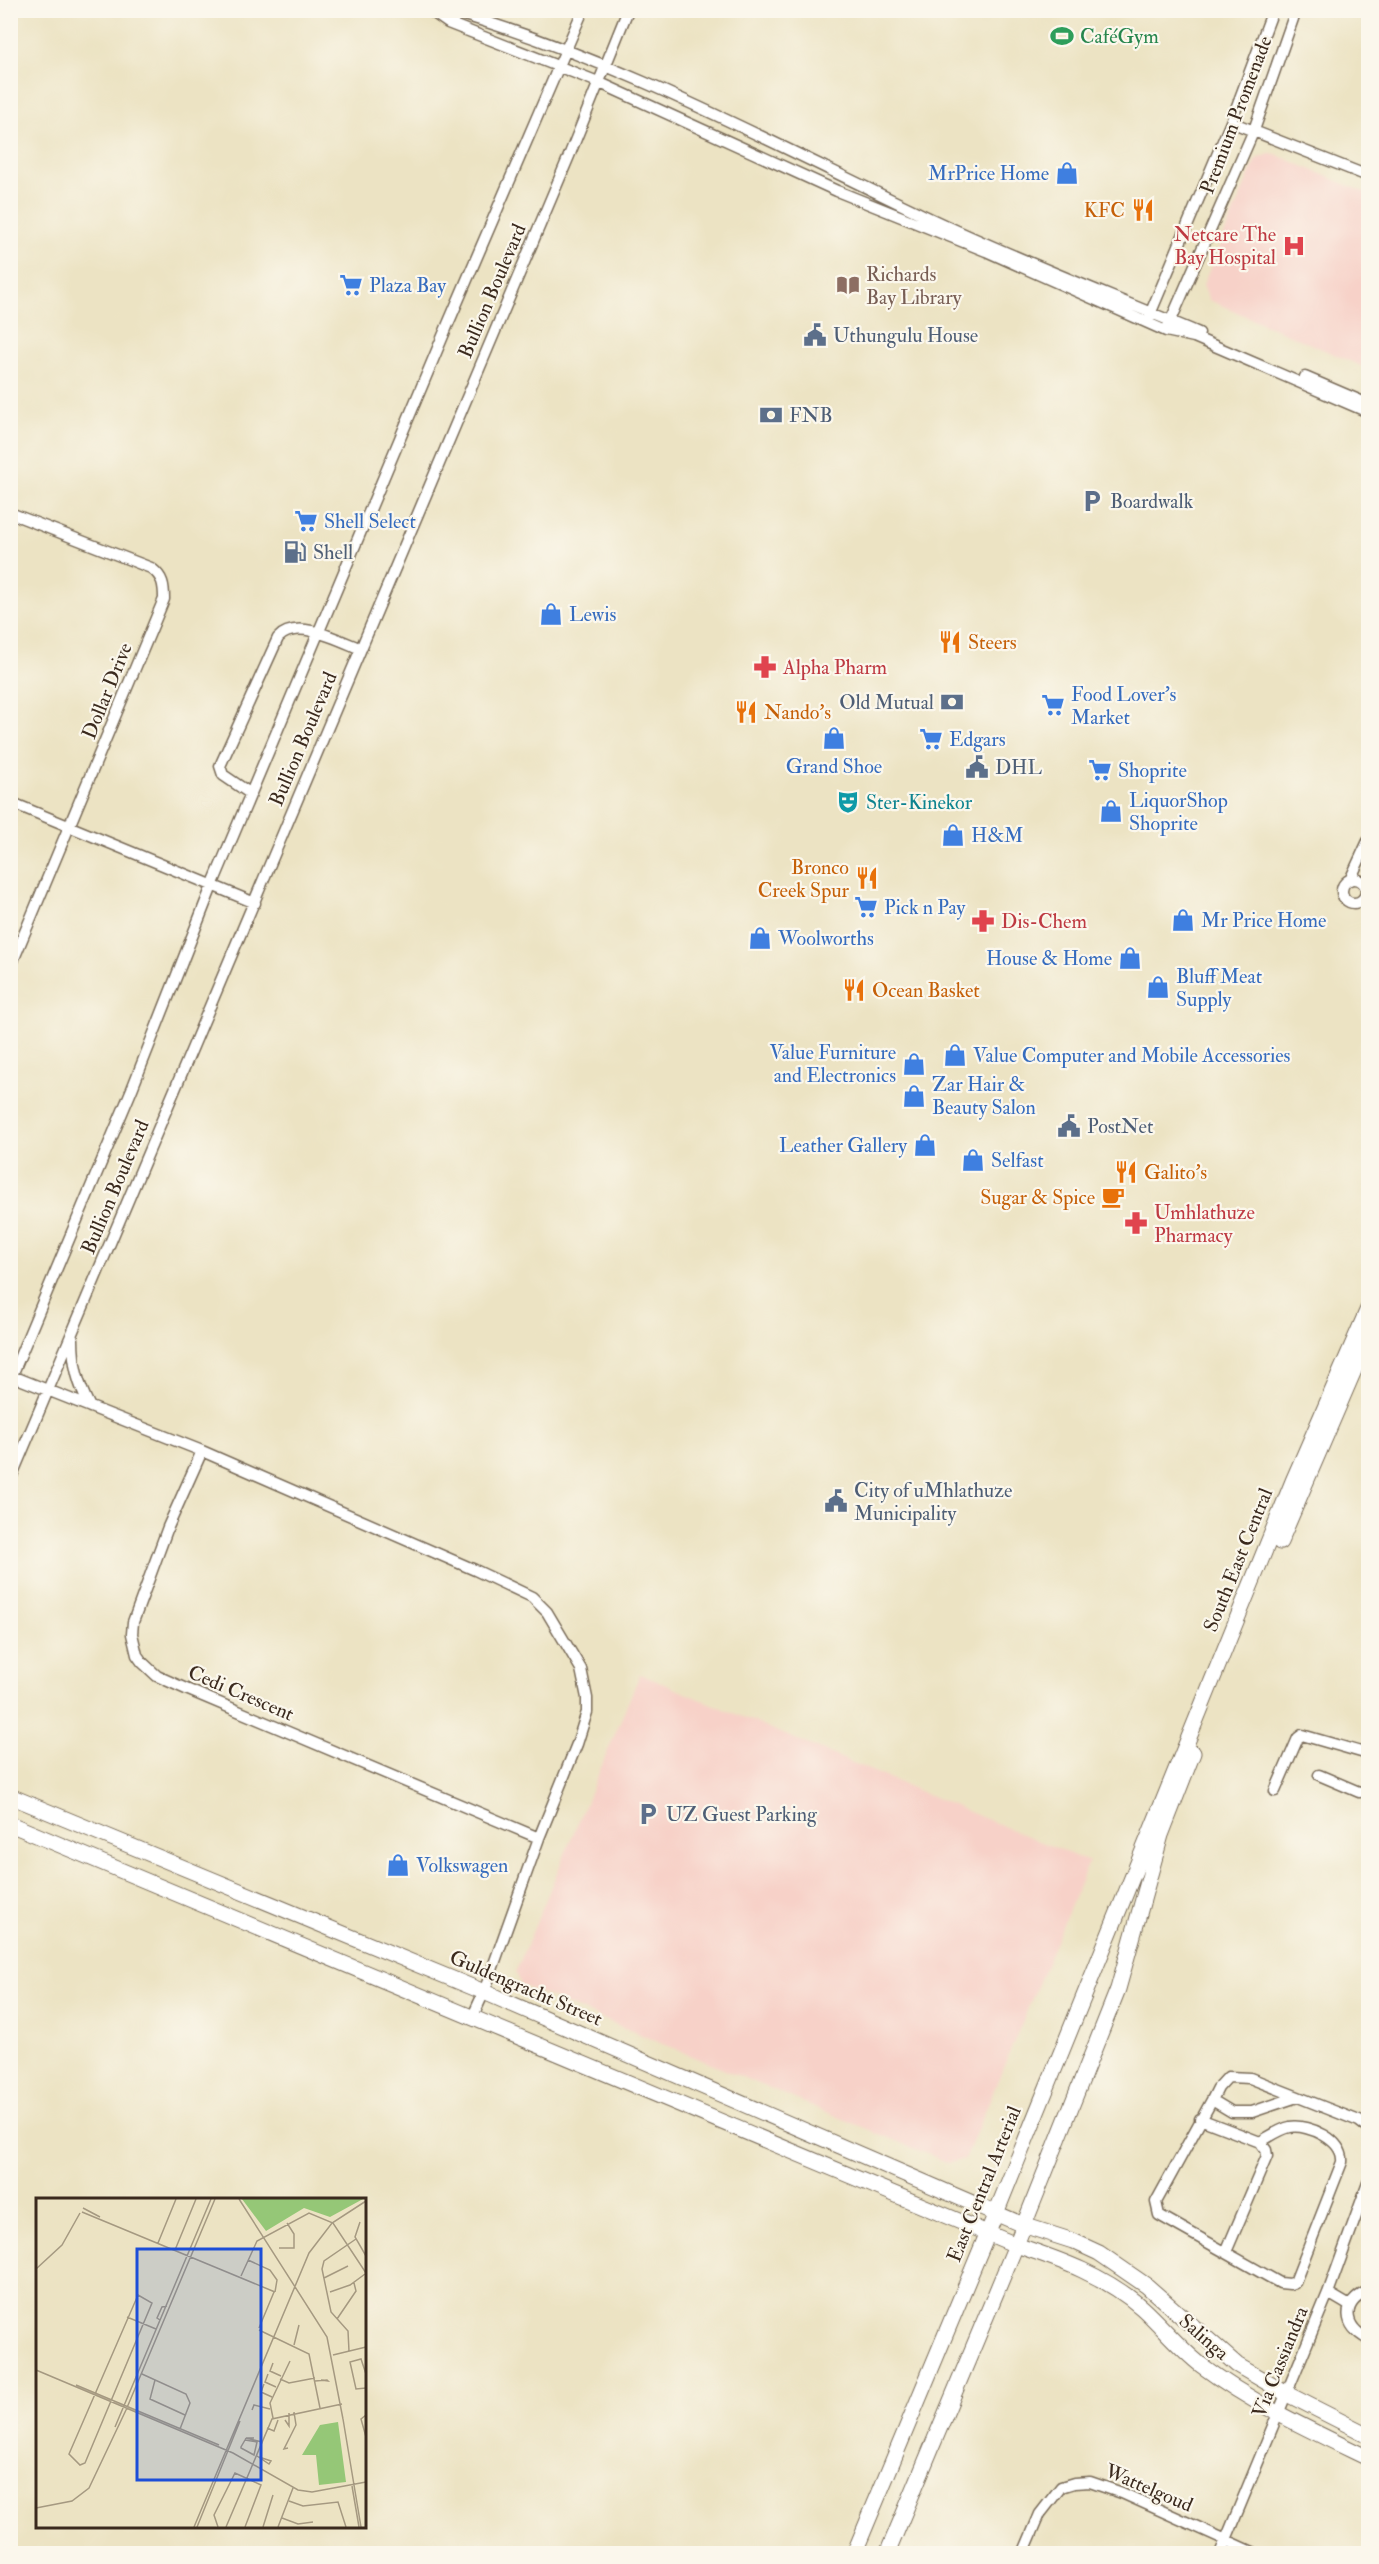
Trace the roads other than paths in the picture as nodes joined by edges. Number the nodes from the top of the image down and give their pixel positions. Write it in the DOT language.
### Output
graph roads {
  1 [pos="447,10"];
  2 [pos="583,10"];
  3 [pos="628,10"];
  4 [pos="1273,10"];
  5 [pos="1296,10"];
  6 [pos="431,11"];
  7 [pos="567,51"];
  8 [pos="604,66"];
  9 [pos="559,67"];
  10 [pos="598,82"];
  11 [pos="1231,122"];
  12 [pos="1254,130"];
  13 [pos="1368,176"];
  14 [pos="1148,317"];
  15 [pos="1168,326"];
  16 [pos="1368,404"];
  17 [pos="1368,412"];
  18 [pos="10,513"];
  19 [pos="321,632"];
  20 [pos="361,649"];
  21 [pos="251,794"];
  22 [pos="10,802"];
  23 [pos="70,827"];
  24 [pos="1368,841"];
  25 [pos="1350,880"];
  26 [pos="213,886"];
  27 [pos="1367,887"];
  28 [pos="255,903"];
  29 [pos="1363,905"];
  30 [pos="10,968"];
  31 [pos="1368,1309"];
  32 [pos="73,1332"];
  33 [pos="1368,1338"];
  34 [pos="11,1378"];
  35 [pos="49,1390"];
  36 [pos="90,1407"];
  37 [pos="202,1451"];
  38 [pos="10,1480"];
  39 [pos="1368,1754"];
  40 [pos="1319,1775"];
  41 [pos="1275,1791"];
  42 [pos="1368,1791"];
  43 [pos="10,1796"];
  44 [pos="10,1824"];
  45 [pos="1156,1832"];
  46 [pos="538,1838"];
  47 [pos="484,1992"];
  48 [pos="472,2018"];
  49 [pos="1297,2097"];
  50 [pos="1212,2100"];
  51 [pos="1200,2120"];
  52 [pos="1368,2128"];
  53 [pos="1260,2142"];
  54 [pos="1368,2183"];
  55 [pos="996,2213"];
  56 [pos="1023,2225"];
  57 [pos="988,2233"];
  58 [pos="1016,2245"];
  59 [pos="1226,2252"];
  60 [pos="1368,2291"];
  61 [pos="1328,2293"];
  62 [pos="1350,2306"];
  63 [pos="1368,2339"];
  64 [pos="1287,2394"];
  65 [pos="1278,2415"];
  66 [pos="1368,2435"];
  67 [pos="1368,2458"];
  68 [pos="1226,2541"];
  69 [pos="854,2553"];
  70 [pos="887,2553"];
  71 [pos="1023,2553"];
  72 [pos="1220,2553"];
  73 [pos="1257,2553"];
  1 -- 7 [label="street"];
  2 -- 7 [label="street, Bullion Boulevard"];
  3 -- 8 [label="street, Bullion Boulevard"];
  4 -- 11 [label="street, Premium Promenade"];
  5 -- 12 [label="street, Premium Promenade"];
  6 -- 9 [label="street"];
  7 -- 8 [label="street"];
  7 -- 9 [label="street, Bullion Boulevard"];
  8 -- 10 [label="street, Bullion Boulevard"];
  8 -- 14 [label="street"];
  9 -- 10 [label="street"];
  9 -- 19 [label="street, Bullion Boulevard"];
  10 -- 14 [label="street"];
  10 -- 20 [label="street, Bullion Boulevard"];
  11 -- 12 [label="street"];
  11 -- 14 [label="street, Premium Promenade"];
  12 -- 13 [label="street"];
  12 -- 15 [label="street, Premium Promenade"];
  14 -- 15 [label="street"];
  15 -- 16 [label="street"];
  15 -- 17 [label="street"];
  18 -- 23 [label="street, Dollar Drive"];
  19 -- 20 [label="street"];
  19 -- 21 [label="street, Bullion Boulevard"];
  19 -- 21 [label="street"];
  20 -- 28 [label="street, Bullion Boulevard"];
  21 -- 26 [label="street, Bullion Boulevard"];
  22 -- 23 [label="street"];
  23 -- 26 [label="street"];
  23 -- 30 [label="street, Dollar Drive"];
  24 -- 25 [label="street"];
  25 -- 27 [label="street"];
  25 -- 29 [label="street"];
  26 -- 28 [label="street"];
  26 -- 34 [label="street, Bullion Boulevard"];
  27 -- 29 [label="street"];
  28 -- 32 [label="street, Bullion Boulevard"];
  31 -- 45 [label="street, South East Central"];
  32 -- 35 [label="street, Bullion Boulevard"];
  32 -- 36 [label="street"];
  33 -- 45 [label="street, South East Central"];
  34 -- 35 [label="street"];
  35 -- 36 [label="street"];
  35 -- 38 [label="street, Bullion Boulevard"];
  36 -- 37 [label="street"];
  37 -- 46 [label="street"];
  37 -- 46 [label="street, Cedi Crescent"];
  39 -- 41 [label="street"];
  40 -- 42 [label="street"];
  43 -- 47 [label="street, Guldengracht Street"];
  44 -- 48 [label="street"];
  45 -- 55 [label="street, East Central Arterial"];
  45 -- 56 [label="street"];
  46 -- 47 [label="street"];
  47 -- 48 [label="street"];
  47 -- 55 [label="street, Guldengracht Street"];
  48 -- 57 [label="street"];
  49 -- 50 [label="street"];
  49 -- 50 [label="street"];
  49 -- 52 [label="street"];
  50 -- 51 [label="street"];
  51 -- 53 [label="street"];
  51 -- 59 [label="street"];
  53 -- 59 [label="street"];
  53 -- 59 [label="street"];
  54 -- 61 [label="street, Via Cassiandra"];
  55 -- 56 [label="street, Guldengracht Street"];
  55 -- 57 [label="street, East Central Arterial"];
  56 -- 58 [label="street"];
  56 -- 64 [label="street, Salinga"];
  57 -- 58 [label="street"];
  57 -- 69 [label="street, East Central Arterial"];
  58 -- 65 [label="street, Salinga"];
  58 -- 70 [label="street"];
  60 -- 62 [label="street"];
  61 -- 62 [label="street"];
  61 -- 64 [label="street, Via Cassiandra"];
  62 -- 63 [label="street"];
  64 -- 65 [label="street, Via Cassiandra"];
  64 -- 66 [label="street, Salinga"];
  65 -- 67 [label="street, Salinga"];
  65 -- 68 [label="street, Via Cassiandra"];
  68 -- 71 [label="street, Wattelgoud"];
  68 -- 72 [label="street, Via Cassiandra"];
  68 -- 73 [label="street, Wattelgoud"];
}
